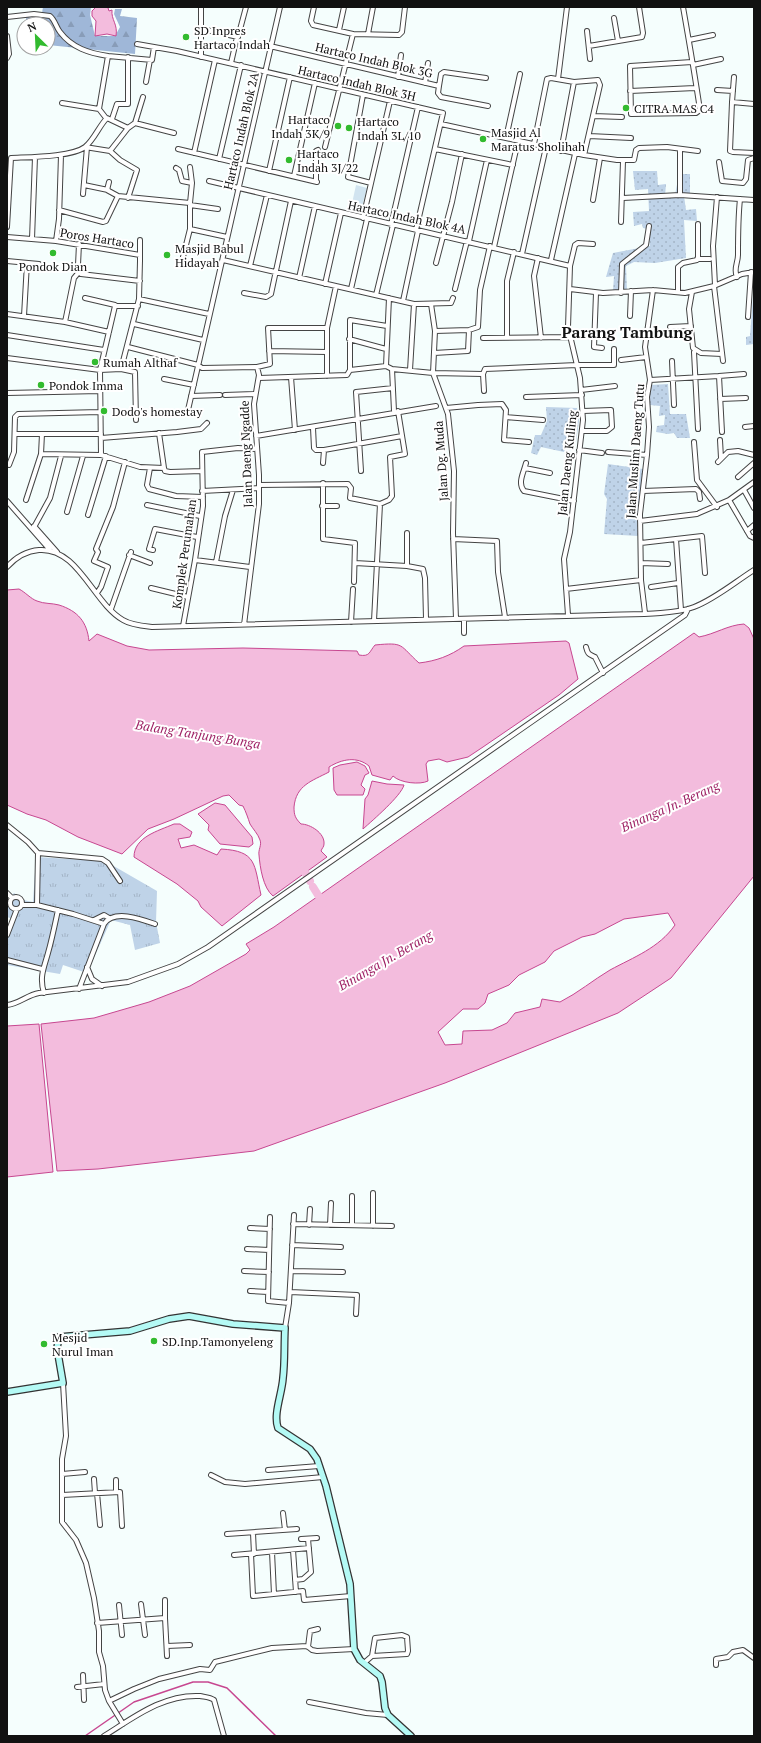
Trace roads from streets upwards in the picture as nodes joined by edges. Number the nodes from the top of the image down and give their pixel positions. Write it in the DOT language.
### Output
graph roads {
  1 [pos="201,7"];
  2 [pos="246,7"];
  3 [pos="280,7"];
  4 [pos="314,7"];
  5 [pos="344,7"];
  6 [pos="373,7"];
  7 [pos="401,7"];
  8 [pos="405,7"];
  9 [pos="567,7"];
  10 [pos="639,7"];
  11 [pos="683,7"];
  12 [pos="7,17"];
  13 [pos="614,18"];
  14 [pos="202,29"];
  15 [pos="339,30"];
  16 [pos="587,31"];
  17 [pos="353,34"];
  18 [pos="368,34"];
  19 [pos="713,35"];
  20 [pos="7,36"];
  21 [pos="237,37"];
  22 [pos="689,40"];
  23 [pos="618,42"];
  24 [pos="136,44"];
  25 [pos="270,46"];
  26 [pos="589,46"];
  27 [pos="154,47"];
  28 [pos="401,55"];
  29 [pos="108,56"];
  30 [pos="201,56"];
  31 [pos="128,57"];
  32 [pos="7,58"];
  33 [pos="590,59"];
  34 [pos="721,59"];
  35 [pos="150,60"];
  36 [pos="215,60"];
  37 [pos="231,63"];
  38 [pos="428,63"];
  39 [pos="345,64"];
  40 [pos="692,64"];
  41 [pos="241,66"];
  42 [pos="265,71"];
  43 [pos="520,74"];
  44 [pos="398,76"];
  45 [pos="290,77"];
  46 [pos="486,78"];
  47 [pos="734,78"];
  48 [pos="558,79"];
  49 [pos="146,82"];
  50 [pos="574,82"];
  51 [pos="315,83"];
  52 [pos="425,83"];
  53 [pos="439,86"];
  54 [pos="695,88"];
  55 [pos="339,89"];
  56 [pos="717,90"];
  57 [pos="733,91"];
  58 [pos="630,92"];
  59 [pos="363,95"];
  60 [pos="143,97"];
  61 [pos="390,101"];
  62 [pos="732,102"];
  63 [pos="62,103"];
  64 [pos="754,104"];
  65 [pos="488,106"];
  66 [pos="418,107"];
  67 [pos="99,109"];
  68 [pos="593,116"];
  69 [pos="622,117"];
  70 [pos="106,118"];
  71 [pos="112,119"];
  72 [pos="135,123"];
  73 [pos="441,124"];
  74 [pos="128,128"];
  75 [pos="174,133"];
  76 [pos="589,136"];
  77 [pos="506,138"];
  78 [pos="631,138"];
  79 [pos="518,141"];
  80 [pos="534,144"];
  81 [pos="86,147"];
  82 [pos="326,147"];
  83 [pos="546,147"];
  84 [pos="178,149"];
  85 [pos="435,149"];
  86 [pos="680,149"];
  87 [pos="318,150"];
  88 [pos="110,151"];
  89 [pos="561,151"];
  90 [pos="698,151"];
  91 [pos="194,153"];
  92 [pos="754,153"];
  93 [pos="61,154"];
  94 [pos="462,154"];
  95 [pos="575,154"];
  96 [pos="584,155"];
  97 [pos="35,157"];
  98 [pos="219,158"];
  99 [pos="600,158"];
  100 [pos="754,158"];
  101 [pos="487,160"];
  102 [pos="623,161"];
  103 [pos="720,162"];
  104 [pos="244,164"];
  105 [pos="513,165"];
  106 [pos="190,167"];
  107 [pos="176,168"];
  108 [pos="269,171"];
  109 [pos="9,176"];
  110 [pos="294,176"];
  111 [pos="209,181"];
  112 [pos="109,182"];
  113 [pos="192,183"];
  114 [pos="371,183"];
  115 [pos="84,185"];
  116 [pos="238,189"];
  117 [pos="108,190"];
  118 [pos="83,194"];
  119 [pos="680,195"];
  120 [pos="118,196"];
  121 [pos="267,196"];
  122 [pos="717,197"];
  123 [pos="128,198"];
  124 [pos="623,198"];
  125 [pos="740,199"];
  126 [pos="593,200"];
  127 [pos="754,200"];
  128 [pos="291,201"];
  129 [pos="190,204"];
  130 [pos="315,206"];
  131 [pos="218,209"];
  132 [pos="59,210"];
  133 [pos="342,213"];
  134 [pos="365,218"];
  135 [pos="621,222"];
  136 [pos="698,224"];
  137 [pos="392,225"];
  138 [pos="649,226"];
  139 [pos="7,227"];
  140 [pos="190,229"];
  141 [pos="417,230"];
  142 [pos="443,235"];
  143 [pos="7,237"];
  144 [pos="227,237"];
  145 [pos="32,239"];
  146 [pos="140,240"];
  147 [pos="56,241"];
  148 [pos="468,241"];
  149 [pos="79,244"];
  150 [pos="593,244"];
  151 [pos="492,247"];
  152 [pos="514,252"];
  153 [pos="522,254"];
  154 [pos="140,255"];
  155 [pos="538,258"];
  156 [pos="697,259"];
  157 [pos="710,259"];
  158 [pos="223,260"];
  159 [pos="551,260"];
  160 [pos="7,261"];
  161 [pos="27,263"];
  162 [pos="436,263"];
  163 [pos="39,264"];
  164 [pos="181,265"];
  165 [pos="250,266"];
  166 [pos="570,266"];
  167 [pos="79,272"];
  168 [pos="275,272"];
  169 [pos="752,272"];
  170 [pos="737,277"];
  171 [pos="299,278"];
  172 [pos="140,281"];
  173 [pos="325,284"];
  174 [pos="336,286"];
  175 [pos="715,286"];
  176 [pos="350,289"];
  177 [pos="456,289"];
  178 [pos="570,289"];
  179 [pos="653,290"];
  180 [pos="631,291"];
  181 [pos="596,292"];
  182 [pos="678,292"];
  183 [pos="692,292"];
  184 [pos="621,293"];
  185 [pos="244,294"];
  186 [pos="376,294"];
  187 [pos="85,298"];
  188 [pos="389,298"];
  189 [pos="453,298"];
  190 [pos="139,299"];
  191 [pos="404,302"];
  192 [pos="414,304"];
  193 [pos="431,304"];
  194 [pos="115,305"];
  195 [pos="138,306"];
  196 [pos="7,314"];
  197 [pos="209,314"];
  198 [pos="24,316"];
  199 [pos="630,316"];
  200 [pos="748,317"];
  201 [pos="65,322"];
  202 [pos="134,324"];
  203 [pos="387,326"];
  204 [pos="691,326"];
  205 [pos="670,327"];
  206 [pos="327,328"];
  207 [pos="470,330"];
  208 [pos="435,331"];
  209 [pos="109,332"];
  210 [pos="7,335"];
  211 [pos="570,337"];
  212 [pos="483,338"];
  213 [pos="507,338"];
  214 [pos="541,338"];
  215 [pos="349,339"];
  216 [pos="203,340"];
  217 [pos="128,347"];
  218 [pos="602,348"];
  219 [pos="386,349"];
  220 [pos="614,349"];
  221 [pos="104,350"];
  222 [pos="269,351"];
  223 [pos="327,352"];
  224 [pos="694,352"];
  225 [pos="434,353"];
  226 [pos="722,354"];
  227 [pos="646,357"];
  228 [pos="7,358"];
  229 [pos="621,360"];
  230 [pos="672,360"];
  231 [pos="723,361"];
  232 [pos="198,365"];
  233 [pos="577,365"];
  234 [pos="386,366"];
  235 [pos="257,368"];
  236 [pos="121,369"];
  237 [pos="392,369"];
  238 [pos="100,370"];
  239 [pos="350,370"];
  240 [pos="410,370"];
  241 [pos="433,373"];
  242 [pos="483,374"];
  243 [pos="744,374"];
  244 [pos="327,376"];
  245 [pos="719,376"];
  246 [pos="291,377"];
  247 [pos="696,377"];
  248 [pos="259,378"];
  249 [pos="164,379"];
  250 [pos="673,379"];
  251 [pos="650,380"];
  252 [pos="194,385"];
  253 [pos="615,386"];
  254 [pos="393,388"];
  255 [pos="100,391"];
  256 [pos="484,391"];
  257 [pos="582,392"];
  258 [pos="7,394"];
  259 [pos="254,394"];
  260 [pos="220,395"];
  261 [pos="225,395"];
  262 [pos="191,396"];
  263 [pos="526,396"];
  264 [pos="746,398"];
  265 [pos="720,399"];
  266 [pos="674,405"];
  267 [pos="436,406"];
  268 [pos="446,408"];
  269 [pos="188,410"];
  270 [pos="396,411"];
  271 [pos="583,411"];
  272 [pos="100,412"];
  273 [pos="506,417"];
  274 [pos="136,420"];
  275 [pos="357,420"];
  276 [pos="543,420"];
  277 [pos="207,423"];
  278 [pos="745,426"];
  279 [pos="754,426"];
  280 [pos="312,428"];
  281 [pos="698,429"];
  282 [pos="295,430"];
  283 [pos="582,431"];
  284 [pos="722,432"];
  285 [pos="16,434"];
  286 [pos="42,434"];
  287 [pos="159,434"];
  288 [pos="102,436"];
  289 [pos="256,436"];
  290 [pos="402,436"];
  291 [pos="720,440"];
  292 [pos="530,442"];
  293 [pos="694,442"];
  294 [pos="359,444"];
  295 [pos="257,449"];
  296 [pos="324,450"];
  297 [pos="580,450"];
  298 [pos="608,452"];
  299 [pos="602,453"];
  300 [pos="41,454"];
  301 [pos="754,454"];
  302 [pos="648,455"];
  303 [pos="61,456"];
  304 [pos="83,456"];
  305 [pos="103,456"];
  306 [pos="125,462"];
  307 [pos="323,463"];
  308 [pos="754,463"];
  309 [pos="9,465"];
  310 [pos="150,468"];
  311 [pos="164,468"];
  312 [pos="202,471"];
  313 [pos="361,471"];
  314 [pos="550,473"];
  315 [pos="738,477"];
  316 [pos="754,482"];
  317 [pos="323,483"];
  318 [pos="259,487"];
  319 [pos="233,490"];
  320 [pos="744,490"];
  321 [pos="202,491"];
  322 [pos="643,491"];
  323 [pos="202,497"];
  324 [pos="700,499"];
  325 [pos="26,500"];
  326 [pos="729,500"];
  327 [pos="7,501"];
  328 [pos="574,501"];
  329 [pos="380,504"];
  330 [pos="147,505"];
  331 [pos="322,506"];
  332 [pos="337,506"];
  333 [pos="717,507"];
  334 [pos="754,508"];
  335 [pos="67,512"];
  336 [pos="88,516"];
  337 [pos="200,516"];
  338 [pos="640,521"];
  339 [pos="754,525"];
  340 [pos="33,527"];
  341 [pos="747,530"];
  342 [pos="407,532"];
  343 [pos="39,534"];
  344 [pos="197,537"];
  345 [pos="754,538"];
  346 [pos="453,539"];
  347 [pos="676,539"];
  348 [pos="641,543"];
  349 [pos="50,550"];
  350 [pos="153,550"];
  351 [pos="58,552"];
  352 [pos="195,560"];
  353 [pos="216,562"];
  354 [pos="150,563"];
  355 [pos="355,564"];
  356 [pos="378,564"];
  357 [pos="641,564"];
  358 [pos="668,564"];
  359 [pos="407,566"];
  360 [pos="7,567"];
  361 [pos="250,567"];
  362 [pos="754,570"];
  363 [pos="705,573"];
  364 [pos="641,580"];
  365 [pos="354,582"];
  366 [pos="678,583"];
  367 [pos="651,587"];
  368 [pos="151,588"];
  369 [pos="353,589"];
  370 [pos="566,589"];
  371 [pos="97,593"];
  372 [pos="188,596"];
  373 [pos="111,609"];
  374 [pos="688,609"];
  375 [pos="682,610"];
  376 [pos="645,613"];
  377 [pos="568,615"];
  378 [pos="464,618"];
  379 [pos="505,618"];
  380 [pos="426,619"];
  381 [pos="456,619"];
  382 [pos="351,622"];
  383 [pos="374,622"];
  384 [pos="244,625"];
  385 [pos="183,626"];
  386 [pos="464,633"];
  387 [pos="586,647"];
  388 [pos="603,673"];
  389 [pos="7,825"];
  390 [pos="38,854"];
  391 [pos="120,881"];
  392 [pos="7,893"];
  393 [pos="12,898"];
  394 [pos="22,905"];
  395 [pos="36,905"];
  396 [pos="17,909"];
  397 [pos="58,910"];
  398 [pos="109,918"];
  399 [pos="94,920"];
  400 [pos="104,924"];
  401 [pos="155,924"];
  402 [pos="7,935"];
  403 [pos="7,960"];
  404 [pos="87,967"];
  405 [pos="42,969"];
  406 [pos="102,986"];
  407 [pos="79,989"];
  408 [pos="44,993"];
  409 [pos="7,1005"];
  410 [pos="373,1193"];
  411 [pos="352,1196"];
  412 [pos="331,1203"];
  413 [pos="310,1209"];
  414 [pos="294,1215"];
  415 [pos="270,1217"];
  416 [pos="293,1224"];
  417 [pos="309,1225"];
  418 [pos="330,1225"];
  419 [pos="352,1225"];
  420 [pos="373,1226"];
  421 [pos="392,1226"];
  422 [pos="250,1228"];
  423 [pos="270,1229"];
  424 [pos="292,1245"];
  425 [pos="342,1247"];
  426 [pos="247,1249"];
  427 [pos="269,1250"];
  428 [pos="244,1271"];
  429 [pos="291,1271"];
  430 [pos="269,1272"];
  431 [pos="343,1272"];
  432 [pos="250,1291"];
  433 [pos="268,1292"];
  434 [pos="290,1292"];
  435 [pos="289,1303"];
  436 [pos="356,1314"];
  437 [pos="285,1328"];
  438 [pos="63,1383"];
  439 [pos="7,1392"];
  440 [pos="319,1466"];
  441 [pos="268,1470"];
  442 [pos="85,1472"];
  443 [pos="62,1474"];
  444 [pos="211,1475"];
  445 [pos="323,1477"];
  446 [pos="94,1479"];
  447 [pos="116,1480"];
  448 [pos="116,1492"];
  449 [pos="96,1493"];
  450 [pos="62,1494"];
  451 [pos="283,1512"];
  452 [pos="100,1525"];
  453 [pos="122,1526"];
  454 [pos="297,1529"];
  455 [pos="285,1530"];
  456 [pos="253,1533"];
  457 [pos="227,1534"];
  458 [pos="317,1538"];
  459 [pos="301,1539"];
  460 [pos="308,1539"];
  461 [pos="309,1548"];
  462 [pos="293,1550"];
  463 [pos="272,1552"];
  464 [pos="252,1554"];
  465 [pos="234,1555"];
  466 [pos="295,1580"];
  467 [pos="296,1592"];
  468 [pos="274,1594"];
  469 [pos="351,1596"];
  470 [pos="165,1600"];
  471 [pos="141,1604"];
  472 [pos="119,1605"];
  473 [pos="165,1618"];
  474 [pos="143,1620"];
  475 [pos="121,1622"];
  476 [pos="98,1623"];
  477 [pos="318,1629"];
  478 [pos="122,1635"];
  479 [pos="146,1635"];
  480 [pos="190,1645"];
  481 [pos="167,1646"];
  482 [pos="308,1647"];
  483 [pos="354,1649"];
  484 [pos="167,1656"];
  485 [pos="372,1656"];
  486 [pos="754,1658"];
  487 [pos="364,1663"];
  488 [pos="716,1665"];
  489 [pos="83,1674"];
  490 [pos="104,1684"];
  491 [pos="84,1686"];
  492 [pos="77,1687"];
  493 [pos="84,1700"];
  494 [pos="110,1702"];
  495 [pos="310,1702"];
  496 [pos="388,1715"];
  497 [pos="123,1724"];
  498 [pos="104,1736"];
  499 [pos="224,1736"];
  500 [pos="411,1736"];
  1 -- 14 [label="street"];
  2 -- 21 [label="street"];
  3 -- 25 [label="street, Hartaco Indah Blok 2A"];
  4 -- 15 [label="street"];
  5 -- 15 [label="street"];
  6 -- 18 [label="street"];
  7 -- 8 [label="street"];
  8 -- 18 [label="street"];
  9 -- 48 [label="street"];
  10 -- 23 [label="street"];
  11 -- 22 [label="street"];
  12 -- 29 [label="street"];
  13 -- 23 [label="street"];
  14 -- 21 [label="street"];
  14 -- 30 [label="street"];
  15 -- 17 [label="street"];
  16 -- 26 [label="street"];
  17 -- 18 [label="street"];
  17 -- 39 [label="street"];
  19 -- 22 [label="street"];
  20 -- 32 [label="street"];
  21 -- 37 [label="street"];
  22 -- 40 [label="street"];
  23 -- 26 [label="street"];
  24 -- 27 [label="street, Hartaco Indah Blok 3H"];
  25 -- 39 [label="street, Hartaco Indah Blok 3G"];
  25 -- 42 [label="street, Hartaco Indah Blok 2A"];
  26 -- 33 [label="street"];
  27 -- 30 [label="street, Hartaco Indah Blok 3H"];
  27 -- 35 [label="street"];
  28 -- 44 [label="street"];
  29 -- 31 [label="street"];
  29 -- 67 [label="street"];
  30 -- 36 [label="street, Hartaco Indah Blok 3H"];
  31 -- 35 [label="street"];
  31 -- 71 [label="street"];
  34 -- 40 [label="street"];
  35 -- 49 [label="street"];
  36 -- 37 [label="street, Hartaco Indah Blok 3H"];
  36 -- 91 [label="street"];
  37 -- 41 [label="street, Hartaco Indah Blok 3H"];
  38 -- 52 [label="street"];
  39 -- 44 [label="street, Hartaco Indah Blok 3G"];
  39 -- 55 [label="street"];
  40 -- 54 [label="street"];
  40 -- 58 [label="street"];
  41 -- 42 [label="street, Hartaco Indah Blok 3H"];
  41 -- 98 [label="street"];
  42 -- 45 [label="street, Hartaco Indah Blok 3H"];
  42 -- 104 [label="street, Hartaco Indah Blok 2A"];
  43 -- 77 [label="street"];
  44 -- 52 [label="street, Hartaco Indah Blok 3G"];
  45 -- 51 [label="street, Hartaco Indah Blok 3H"];
  45 -- 108 [label="street"];
  46 -- 53 [label="street, Hartaco Indah Blok 3G"];
  47 -- 57 [label="street"];
  48 -- 50 [label="street"];
  48 -- 80 [label="street"];
  50 -- 68 [label="street"];
  50 -- 89 [label="street"];
  51 -- 55 [label="street, Hartaco Indah Blok 3H"];
  51 -- 110 [label="street"];
  52 -- 53 [label="street, Hartaco Indah Blok 3G"];
  53 -- 65 [label="street"];
  54 -- 58 [label="street"];
  54 -- 58 [label="street"];
  55 -- 59 [label="street, Hartaco Indah Blok 3H"];
  55 -- 82 [label="street"];
  56 -- 57 [label="street"];
  57 -- 62 [label="street"];
  59 -- 61 [label="street, Hartaco Indah Blok 3H"];
  59 -- 114 [label="street"];
  60 -- 72 [label="street"];
  61 -- 66 [label="street, Hartaco Indah Blok 3H"];
  61 -- 114 [label="street"];
  62 -- 64 [label="street"];
  62 -- 92 [label="street"];
  63 -- 67 [label="street"];
  66 -- 73 [label="street, Hartaco Indah Blok 3H"];
  66 -- 137 [label="street"];
  67 -- 70 [label="street"];
  68 -- 69 [label="street"];
  68 -- 76 [label="street"];
  70 -- 71 [label="street"];
  70 -- 81 [label="street"];
  71 -- 74 [label="street"];
  72 -- 74 [label="street"];
  72 -- 75 [label="street"];
  73 -- 77 [label="street"];
  73 -- 85 [label="street"];
  74 -- 88 [label="street"];
  76 -- 78 [label="street"];
  76 -- 96 [label="street"];
  77 -- 79 [label="street"];
  79 -- 80 [label="street"];
  79 -- 105 [label="street"];
  80 -- 83 [label="street"];
  81 -- 88 [label="street"];
  81 -- 93 [label="street"];
  81 -- 115 [label="street"];
  83 -- 89 [label="street"];
  83 -- 153 [label="street"];
  84 -- 91 [label="street"];
  85 -- 94 [label="street"];
  85 -- 141 [label="street"];
  86 -- 90 [label="street"];
  86 -- 102 [label="street"];
  86 -- 119 [label="street"];
  87 -- 110 [label="street"];
  88 -- 123 [label="street"];
  89 -- 95 [label="street"];
  91 -- 98 [label="street"];
  93 -- 97 [label="street"];
  93 -- 132 [label="street"];
  94 -- 101 [label="street"];
  94 -- 142 [label="street"];
  95 -- 96 [label="street"];
  95 -- 159 [label="street"];
  96 -- 99 [label="street"];
  97 -- 109 [label="street"];
  97 -- 145 [label="street"];
  98 -- 104 [label="street"];
  99 -- 102 [label="street"];
  99 -- 126 [label="street"];
  100 -- 103 [label="street"];
  101 -- 105 [label="street"];
  101 -- 148 [label="street"];
  102 -- 124 [label="street"];
  104 -- 108 [label="street"];
  104 -- 116 [label="street, Hartaco Indah Blok 2A"];
  105 -- 151 [label="street"];
  106 -- 113 [label="street"];
  107 -- 113 [label="street"];
  108 -- 110 [label="street"];
  109 -- 139 [label="street"];
  111 -- 116 [label="street, Hartaco Indah Blok 4A"];
  112 -- 117 [label="street"];
  113 -- 129 [label="street"];
  114 -- 134 [label="street"];
  115 -- 117 [label="street"];
  115 -- 118 [label="street"];
  116 -- 121 [label="street, Hartaco Indah Blok 4A"];
  116 -- 144 [label="street, Hartaco Indah Blok 2A"];
  117 -- 120 [label="street"];
  119 -- 122 [label="street"];
  119 -- 124 [label="street"];
  120 -- 123 [label="street"];
  120 -- 132 [label="street"];
  121 -- 128 [label="street, Hartaco Indah Blok 4A"];
  121 -- 165 [label="street"];
  122 -- 125 [label="street"];
  122 -- 175 [label="street"];
  123 -- 129 [label="street"];
  124 -- 135 [label="street"];
  125 -- 127 [label="street"];
  125 -- 170 [label="street"];
  128 -- 130 [label="street, Hartaco Indah Blok 4A"];
  128 -- 168 [label="street"];
  129 -- 131 [label="street"];
  129 -- 140 [label="street"];
  130 -- 133 [label="street, Hartaco Indah Blok 4A"];
  130 -- 171 [label="street"];
  132 -- 147 [label="street"];
  133 -- 134 [label="street, Hartaco Indah Blok 4A"];
  133 -- 173 [label="street"];
  134 -- 137 [label="street, Hartaco Indah Blok 4A"];
  134 -- 176 [label="street"];
  136 -- 156 [label="street"];
  137 -- 141 [label="street, Hartaco Indah Blok 4A"];
  137 -- 186 [label="street"];
  138 -- 184 [label="street"];
  140 -- 144 [label="street"];
  140 -- 164 [label="street"];
  141 -- 142 [label="street, Hartaco Indah Blok 4A"];
  141 -- 191 [label="street"];
  142 -- 148 [label="street, Hartaco Indah Blok 4A"];
  142 -- 162 [label="street"];
  143 -- 145 [label="street, Poros Hartaco"];
  144 -- 158 [label="street, Hartaco Indah Blok 2A"];
  145 -- 147 [label="street, Poros Hartaco"];
  146 -- 154 [label="street"];
  147 -- 149 [label="street, Poros Hartaco"];
  148 -- 151 [label="street, Hartaco Indah Blok 4A"];
  148 -- 177 [label="street"];
  149 -- 154 [label="street, Poros Hartaco"];
  149 -- 167 [label="street"];
  150 -- 166 [label="street, Jalan Daeng Kulling"];
  151 -- 152 [label="street, Hartaco Indah Blok 4A"];
  151 -- 207 [label="street"];
  152 -- 153 [label="street, Hartaco Indah Blok 4A"];
  152 -- 213 [label="street"];
  153 -- 155 [label="street, Hartaco Indah Blok 4A"];
  154 -- 172 [label="street, Poros Hartaco"];
  155 -- 159 [label="street, Hartaco Indah Blok 4A"];
  155 -- 214 [label="street"];
  156 -- 157 [label="street"];
  156 -- 182 [label="street"];
  158 -- 165 [label="street"];
  158 -- 197 [label="street, Hartaco Indah Blok 2A"];
  159 -- 166 [label="street, Hartaco Indah Blok 4A"];
  160 -- 161 [label="street"];
  161 -- 163 [label="street"];
  161 -- 198 [label="street"];
  165 -- 168 [label="street"];
  166 -- 178 [label="street, Jalan Daeng Kulling"];
  167 -- 172 [label="street"];
  167 -- 201 [label="street"];
  168 -- 171 [label="street"];
  168 -- 185 [label="street"];
  169 -- 170 [label="street"];
  169 -- 200 [label="street"];
  170 -- 175 [label="street"];
  171 -- 173 [label="street"];
  172 -- 190 [label="street, Poros Hartaco"];
  173 -- 174 [label="street"];
  174 -- 176 [label="street"];
  174 -- 206 [label="street"];
  175 -- 183 [label="street"];
  175 -- 226 [label="street"];
  176 -- 186 [label="street"];
  178 -- 181 [label="street"];
  178 -- 211 [label="street, Jalan Daeng Kulling"];
  179 -- 180 [label="street"];
  179 -- 182 [label="street"];
  179 -- 227 [label="street, Jalan Muslim Daeng Tutu"];
  180 -- 184 [label="street"];
  180 -- 199 [label="street"];
  181 -- 184 [label="street"];
  181 -- 218 [label="street"];
  182 -- 183 [label="street"];
  183 -- 204 [label="street"];
  186 -- 188 [label="street"];
  187 -- 194 [label="street"];
  188 -- 191 [label="street"];
  188 -- 203 [label="street"];
  189 -- 193 [label="street"];
  190 -- 195 [label="street, Poros Hartaco"];
  190 -- 197 [label="street"];
  191 -- 192 [label="street"];
  192 -- 193 [label="street"];
  192 -- 240 [label="street"];
  193 -- 208 [label="street, Jalan Dg. Muda"];
  194 -- 195 [label="street"];
  194 -- 209 [label="street"];
  195 -- 202 [label="street, Poros Hartaco"];
  196 -- 198 [label="street"];
  197 -- 216 [label="street, Hartaco Indah Blok 2A"];
  198 -- 201 [label="street"];
  201 -- 209 [label="street"];
  202 -- 216 [label="street"];
  202 -- 217 [label="street, Poros Hartaco"];
  203 -- 215 [label="street"];
  203 -- 219 [label="street"];
  204 -- 205 [label="street"];
  204 -- 226 [label="street"];
  206 -- 222 [label="street"];
  206 -- 223 [label="street"];
  207 -- 208 [label="street"];
  207 -- 225 [label="street"];
  208 -- 225 [label="street, Jalan Dg. Muda"];
  209 -- 221 [label="street"];
  210 -- 221 [label="street"];
  211 -- 214 [label="street"];
  211 -- 233 [label="street, Jalan Daeng Kulling"];
  212 -- 213 [label="street"];
  213 -- 214 [label="street"];
  215 -- 219 [label="street"];
  215 -- 239 [label="street"];
  216 -- 232 [label="street, Hartaco Indah Blok 2A"];
  217 -- 232 [label="street"];
  217 -- 236 [label="street, Poros Hartaco"];
  219 -- 234 [label="street"];
  220 -- 233 [label="street"];
  221 -- 238 [label="street"];
  222 -- 223 [label="street"];
  222 -- 235 [label="street"];
  223 -- 244 [label="street"];
  224 -- 247 [label="street"];
  225 -- 241 [label="street, Jalan Dg. Muda"];
  226 -- 231 [label="street"];
  227 -- 229 [label="street"];
  227 -- 251 [label="street, Jalan Muslim Daeng Tutu"];
  228 -- 238 [label="street"];
  230 -- 250 [label="street"];
  232 -- 235 [label="street"];
  232 -- 252 [label="street, Hartaco Indah Blok 2A"];
  233 -- 242 [label="street"];
  233 -- 257 [label="street, Jalan Daeng Kulling"];
  234 -- 237 [label="street"];
  234 -- 239 [label="street"];
  235 -- 248 [label="street, Jalan Daeng Ngadde"];
  236 -- 238 [label="street"];
  236 -- 274 [label="street"];
  237 -- 240 [label="street"];
  237 -- 254 [label="street"];
  238 -- 255 [label="street"];
  239 -- 244 [label="street"];
  240 -- 241 [label="street"];
  241 -- 242 [label="street"];
  241 -- 268 [label="street, Jalan Dg. Muda"];
  242 -- 256 [label="street"];
  243 -- 245 [label="street"];
  244 -- 246 [label="street"];
  245 -- 247 [label="street"];
  245 -- 265 [label="street"];
  246 -- 248 [label="street"];
  246 -- 282 [label="street"];
  247 -- 250 [label="street"];
  247 -- 281 [label="street"];
  248 -- 259 [label="street, Jalan Daeng Ngadde"];
  249 -- 252 [label="street"];
  250 -- 251 [label="street"];
  250 -- 266 [label="street"];
  251 -- 302 [label="street, Jalan Muslim Daeng Tutu"];
  252 -- 262 [label="street, Hartaco Indah Blok 2A"];
  253 -- 257 [label="street"];
  254 -- 270 [label="street"];
  254 -- 275 [label="street"];
  255 -- 258 [label="street"];
  255 -- 272 [label="street"];
  257 -- 263 [label="street"];
  257 -- 271 [label="street, Jalan Daeng Kulling"];
  259 -- 261 [label="street"];
  259 -- 289 [label="street, Jalan Daeng Ngadde"];
  260 -- 262 [label="street"];
  262 -- 269 [label="street, Hartaco Indah Blok 2A"];
  264 -- 265 [label="street"];
  265 -- 284 [label="street"];
  267 -- 270 [label="street"];
  268 -- 273 [label="street"];
  268 -- 346 [label="street, Jalan Dg. Muda"];
  270 -- 275 [label="street"];
  270 -- 290 [label="street"];
  271 -- 283 [label="street, Jalan Daeng Kulling"];
  271 -- 283 [label="street"];
  272 -- 285 [label="street"];
  272 -- 288 [label="street"];
  273 -- 276 [label="street"];
  273 -- 292 [label="street"];
  275 -- 280 [label="street"];
  275 -- 294 [label="street"];
  277 -- 287 [label="street"];
  278 -- 279 [label="street"];
  280 -- 282 [label="street"];
  280 -- 296 [label="street"];
  282 -- 289 [label="street"];
  283 -- 297 [label="street, Jalan Daeng Kulling"];
  285 -- 286 [label="street"];
  285 -- 309 [label="street"];
  286 -- 288 [label="street"];
  286 -- 300 [label="street"];
  287 -- 288 [label="street"];
  287 -- 311 [label="street"];
  288 -- 305 [label="street"];
  289 -- 295 [label="street, Jalan Daeng Ngadde"];
  290 -- 294 [label="street"];
  290 -- 329 [label="street"];
  291 -- 301 [label="street"];
  293 -- 333 [label="street"];
  294 -- 296 [label="street"];
  294 -- 313 [label="street"];
  295 -- 312 [label="street, Komplek Perumahan"];
  295 -- 318 [label="street, Jalan Daeng Ngadde"];
  296 -- 307 [label="street"];
  297 -- 299 [label="street"];
  297 -- 328 [label="street, Jalan Daeng Kulling"];
  298 -- 302 [label="street"];
  300 -- 303 [label="street"];
  300 -- 325 [label="street"];
  302 -- 322 [label="street, Jalan Muslim Daeng Tutu"];
  303 -- 304 [label="street"];
  303 -- 340 [label="street"];
  304 -- 305 [label="street"];
  304 -- 335 [label="street"];
  305 -- 306 [label="street"];
  305 -- 336 [label="street"];
  306 -- 310 [label="street"];
  306 -- 371 [label="street"];
  308 -- 315 [label="street"];
  310 -- 311 [label="street"];
  310 -- 323 [label="street"];
  311 -- 312 [label="street"];
  312 -- 321 [label="street, Komplek Perumahan"];
  314 -- 328 [label="street"];
  316 -- 320 [label="street"];
  317 -- 318 [label="street"];
  317 -- 329 [label="street"];
  317 -- 331 [label="street"];
  318 -- 319 [label="street"];
  318 -- 361 [label="street, Jalan Daeng Ngadde"];
  319 -- 321 [label="street"];
  319 -- 353 [label="street"];
  320 -- 326 [label="street"];
  320 -- 334 [label="street"];
  321 -- 323 [label="street, Komplek Perumahan"];
  322 -- 324 [label="street"];
  322 -- 338 [label="street, Jalan Muslim Daeng Tutu"];
  323 -- 337 [label="street, Komplek Perumahan"];
  326 -- 333 [label="street"];
  326 -- 341 [label="street"];
  327 -- 340 [label="street"];
  328 -- 370 [label="street, Jalan Daeng Kulling"];
  329 -- 356 [label="street"];
  330 -- 337 [label="street"];
  331 -- 332 [label="street"];
  331 -- 355 [label="street"];
  333 -- 338 [label="street"];
  337 -- 344 [label="street, Komplek Perumahan"];
  338 -- 348 [label="street, Jalan Muslim Daeng Tutu"];
  339 -- 341 [label="street"];
  340 -- 343 [label="street"];
  341 -- 345 [label="street"];
  342 -- 359 [label="street"];
  343 -- 349 [label="street"];
  343 -- 351 [label="street"];
  344 -- 350 [label="street"];
  344 -- 352 [label="street, Komplek Perumahan"];
  346 -- 379 [label="street"];
  346 -- 381 [label="street, Jalan Dg. Muda"];
  347 -- 348 [label="street"];
  347 -- 363 [label="street"];
  347 -- 366 [label="street"];
  348 -- 357 [label="street, Jalan Muslim Daeng Tutu"];
  349 -- 351 [label="street"];
  349 -- 360 [label="street"];
  351 -- 371 [label="street"];
  352 -- 353 [label="street"];
  352 -- 372 [label="street, Komplek Perumahan"];
  353 -- 361 [label="street"];
  354 -- 373 [label="street"];
  355 -- 356 [label="street"];
  355 -- 365 [label="street"];
  356 -- 359 [label="street"];
  356 -- 383 [label="street"];
  357 -- 358 [label="street"];
  357 -- 364 [label="street, Jalan Muslim Daeng Tutu"];
  359 -- 380 [label="street"];
  361 -- 384 [label="street, Jalan Daeng Ngadde"];
  362 -- 374 [label="street"];
  364 -- 370 [label="street"];
  364 -- 376 [label="street, Jalan Muslim Daeng Tutu"];
  366 -- 367 [label="street"];
  366 -- 375 [label="street"];
  368 -- 372 [label="street"];
  369 -- 382 [label="street"];
  370 -- 377 [label="street, Jalan Daeng Kulling"];
  371 -- 373 [label="street"];
  372 -- 385 [label="street, Komplek Perumahan"];
  373 -- 385 [label="street"];
  374 -- 375 [label="street"];
  374 -- 388 [label="street"];
  375 -- 376 [label="street"];
  376 -- 377 [label="street"];
  377 -- 379 [label="street"];
  378 -- 379 [label="street"];
  378 -- 381 [label="street"];
  378 -- 386 [label="street"];
  380 -- 381 [label="street"];
  380 -- 383 [label="street"];
  382 -- 383 [label="street"];
  382 -- 384 [label="street"];
  384 -- 385 [label="street"];
  387 -- 388 [label="street"];
  388 -- 406 [label="street"];
  389 -- 390 [label="street"];
  390 -- 391 [label="street"];
  390 -- 395 [label="street"];
  392 -- 393 [label="street"];
  393 -- 394 [label="street"];
  393 -- 396 [label="street"];
  394 -- 395 [label="street"];
  394 -- 396 [label="street"];
  395 -- 397 [label="street"];
  396 -- 402 [label="street"];
  397 -- 399 [label="street"];
  397 -- 405 [label="street"];
  398 -- 399 [label="street"];
  398 -- 400 [label="street"];
  398 -- 401 [label="street"];
  399 -- 400 [label="street"];
  400 -- 404 [label="street"];
  403 -- 405 [label="street"];
  404 -- 406 [label="street"];
  404 -- 407 [label="street"];
  405 -- 408 [label="street"];
  406 -- 407 [label="street"];
  407 -- 408 [label="street"];
  408 -- 409 [label="street"];
  410 -- 420 [label="street"];
  411 -- 419 [label="street"];
  412 -- 418 [label="street"];
  413 -- 417 [label="street"];
  414 -- 416 [label="street"];
  415 -- 423 [label="street"];
  416 -- 417 [label="street"];
  416 -- 424 [label="street"];
  417 -- 418 [label="street"];
  418 -- 419 [label="street"];
  419 -- 420 [label="street"];
  420 -- 421 [label="street"];
  422 -- 423 [label="street"];
  423 -- 427 [label="street"];
  424 -- 425 [label="street"];
  424 -- 429 [label="street"];
  426 -- 427 [label="street"];
  427 -- 430 [label="street"];
  428 -- 430 [label="street"];
  429 -- 431 [label="street"];
  429 -- 434 [label="street"];
  430 -- 433 [label="street"];
  432 -- 433 [label="street"];
  433 -- 435 [label="street"];
  434 -- 435 [label="street"];
  434 -- 436 [label="street"];
  435 -- 437 [label="street"];
  437 -- 438 [label="street"];
  437 -- 440 [label="street"];
  438 -- 439 [label="street"];
  438 -- 443 [label="street"];
  440 -- 441 [label="street"];
  440 -- 445 [label="street"];
  442 -- 443 [label="street"];
  443 -- 450 [label="street"];
  444 -- 445 [label="street"];
  445 -- 469 [label="street"];
  446 -- 449 [label="street"];
  447 -- 448 [label="street"];
  448 -- 449 [label="street"];
  448 -- 453 [label="street"];
  449 -- 450 [label="street"];
  449 -- 452 [label="street"];
  450 -- 476 [label="street"];
  451 -- 455 [label="street"];
  454 -- 455 [label="street"];
  455 -- 456 [label="street"];
  456 -- 457 [label="street"];
  456 -- 464 [label="street"];
  458 -- 460 [label="street"];
  459 -- 460 [label="street"];
  460 -- 461 [label="street"];
  461 -- 462 [label="street"];
  461 -- 466 [label="street"];
  462 -- 463 [label="street"];
  462 -- 466 [label="street"];
  463 -- 464 [label="street"];
  463 -- 468 [label="street"];
  464 -- 465 [label="street"];
  464 -- 468 [label="street"];
  466 -- 467 [label="street"];
  467 -- 468 [label="street"];
  467 -- 469 [label="street"];
  469 -- 483 [label="street"];
  470 -- 473 [label="street"];
  471 -- 474 [label="street"];
  472 -- 475 [label="street"];
  473 -- 474 [label="street"];
  473 -- 481 [label="street"];
  474 -- 475 [label="street"];
  474 -- 479 [label="street"];
  475 -- 476 [label="street"];
  475 -- 478 [label="street"];
  476 -- 490 [label="street"];
  477 -- 482 [label="street"];
  480 -- 481 [label="street"];
  481 -- 484 [label="street"];
  482 -- 483 [label="street"];
  482 -- 494 [label="street"];
  483 -- 487 [label="street"];
  485 -- 485 [label="street"];
  485 -- 487 [label="street"];
  486 -- 488 [label="street"];
  487 -- 496 [label="street"];
  489 -- 491 [label="street"];
  490 -- 491 [label="street"];
  490 -- 494 [label="street"];
  491 -- 492 [label="street"];
  491 -- 493 [label="street"];
  494 -- 497 [label="street"];
  495 -- 496 [label="street"];
  496 -- 500 [label="street"];
  497 -- 498 [label="street"];
  497 -- 499 [label="street"];
}
